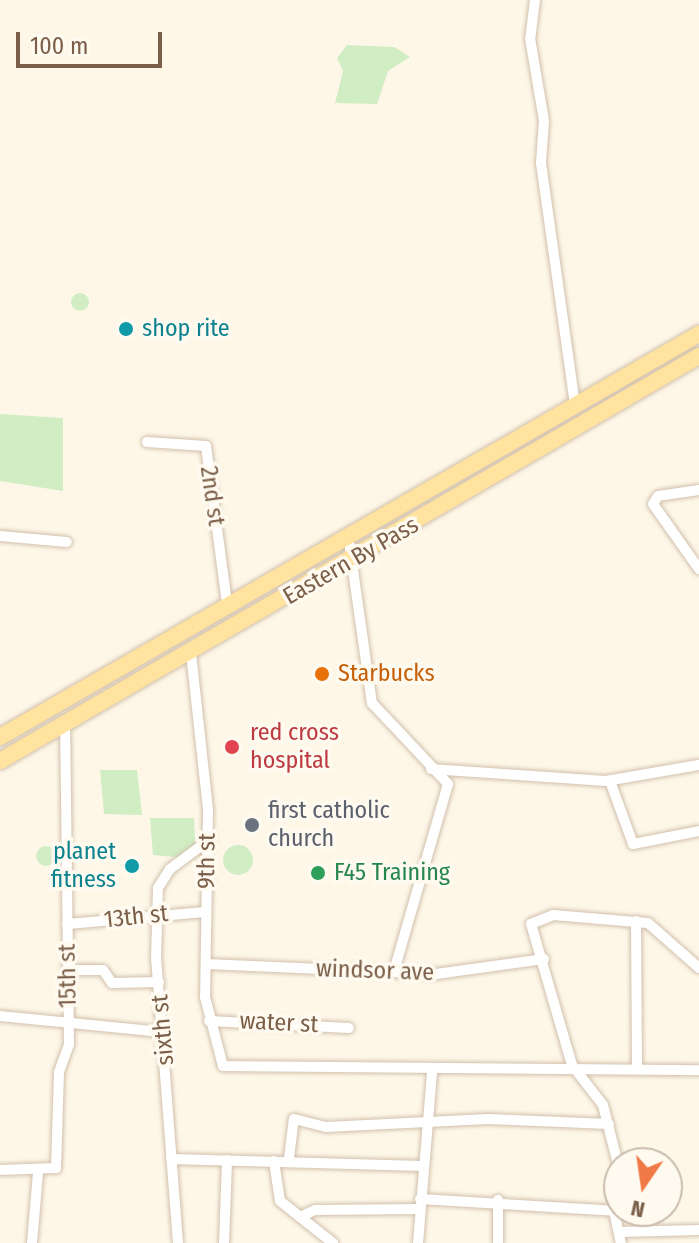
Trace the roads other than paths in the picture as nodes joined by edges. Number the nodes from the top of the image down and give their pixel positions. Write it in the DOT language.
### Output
graph roads {
  1 [pos="535,0"];
  2 [pos="699,334"];
  3 [pos="699,356"];
  4 [pos="575,405"];
  5 [pos="147,442"];
  6 [pos="699,490"];
  7 [pos="348,535"];
  8 [pos="0,536"];
  9 [pos="67,542"];
  10 [pos="350,560"];
  11 [pos="699,569"];
  12 [pos="227,604"];
  13 [pos="191,653"];
  14 [pos="65,723"];
  15 [pos="0,737"];
  16 [pos="0,761"];
  17 [pos="699,765"];
  18 [pos="429,769"];
  19 [pos="610,781"];
  20 [pos="699,831"];
  21 [pos="209,840"];
  22 [pos="157,912"];
  23 [pos="205,912"];
  24 [pos="636,921"];
  25 [pos="67,924"];
  26 [pos="544,959"];
  27 [pos="206,964"];
  28 [pos="699,968"];
  29 [pos="68,970"];
  30 [pos="394,971"];
  31 [pos="159,982"];
  32 [pos="0,1016"];
  33 [pos="69,1020"];
  34 [pos="209,1021"];
  35 [pos="349,1028"];
  36 [pos="162,1032"];
  37 [pos="572,1065"];
  38 [pos="637,1066"];
  39 [pos="699,1070"];
  40 [pos="432,1071"];
  41 [pos="433,1121"];
  42 [pos="609,1124"];
  43 [pos="614,1147"];
  44 [pos="289,1158"];
  45 [pos="171,1159"];
  46 [pos="227,1160"];
  47 [pos="274,1161"];
  48 [pos="423,1166"];
  49 [pos="0,1170"];
  50 [pos="38,1173"];
  51 [pos="498,1200"];
  52 [pos="420,1204"];
  53 [pos="603,1210"];
  54 [pos="300,1217"];
  55 [pos="699,1230"];
  56 [pos="620,1237"];
  57 [pos="32,1243"];
  58 [pos="178,1243"];
  59 [pos="224,1243"];
  60 [pos="333,1243"];
  61 [pos="418,1243"];
  62 [pos="498,1243"];
  1 -- 4 [label="street"];
  2 -- 4 [label="main road, Eastern By Pass"];
  3 -- 10 [label="main road, Eastern By Pass"];
  4 -- 7 [label="main road, Eastern By Pass"];
  5 -- 12 [label="street, 2nd st"];
  6 -- 11 [label="street"];
  7 -- 10 [label="street"];
  7 -- 12 [label="main road, Eastern By Pass"];
  8 -- 9 [label="street"];
  10 -- 13 [label="main road, Eastern By Pass"];
  10 -- 18 [label="street"];
  12 -- 15 [label="main road, Eastern By Pass"];
  13 -- 14 [label="main road, Eastern By Pass"];
  13 -- 21 [label="street, 9th st"];
  14 -- 16 [label="main road, Eastern By Pass"];
  14 -- 25 [label="street, 15th st"];
  17 -- 19 [label="street"];
  18 -- 19 [label="street"];
  18 -- 30 [label="street"];
  19 -- 20 [label="street"];
  21 -- 22 [label="street, sixth st"];
  21 -- 23 [label="street, 9th st"];
  22 -- 23 [label="street, 13th st"];
  22 -- 25 [label="street, 13th st"];
  22 -- 31 [label="street, sixth st"];
  23 -- 27 [label="street, 9th st"];
  24 -- 26 [label="street"];
  24 -- 28 [label="street"];
  24 -- 38 [label="street"];
  25 -- 29 [label="street, 15th st"];
  26 -- 30 [label="street, windsor ave"];
  26 -- 37 [label="street"];
  27 -- 30 [label="street, windsor ave"];
  27 -- 34 [label="street, 9th st"];
  29 -- 31 [label="street"];
  29 -- 33 [label="street, 15th st"];
  31 -- 36 [label="street, sixth st"];
  32 -- 33 [label="street"];
  33 -- 36 [label="street"];
  33 -- 50 [label="street, 15th st"];
  34 -- 35 [label="street, water st"];
  34 -- 40 [label="street, 9th st"];
  36 -- 45 [label="street, sixth st"];
  37 -- 38 [label="street"];
  37 -- 40 [label="street"];
  37 -- 42 [label="street"];
  38 -- 39 [label="street"];
  40 -- 41 [label="street"];
  41 -- 42 [label="street"];
  41 -- 44 [label="street"];
  41 -- 48 [label="street"];
  42 -- 43 [label="street"];
  44 -- 47 [label="street"];
  44 -- 48 [label="street"];
  45 -- 46 [label="street"];
  45 -- 58 [label="street, sixth st"];
  46 -- 47 [label="street"];
  46 -- 59 [label="street"];
  47 -- 54 [label="street"];
  48 -- 52 [label="street"];
  49 -- 50 [label="street"];
  50 -- 57 [label="street"];
  51 -- 52 [label="street"];
  51 -- 53 [label="street"];
  51 -- 62 [label="street"];
  52 -- 54 [label="street"];
  52 -- 61 [label="street"];
  54 -- 60 [label="street"];
  55 -- 56 [label="street"];
}
